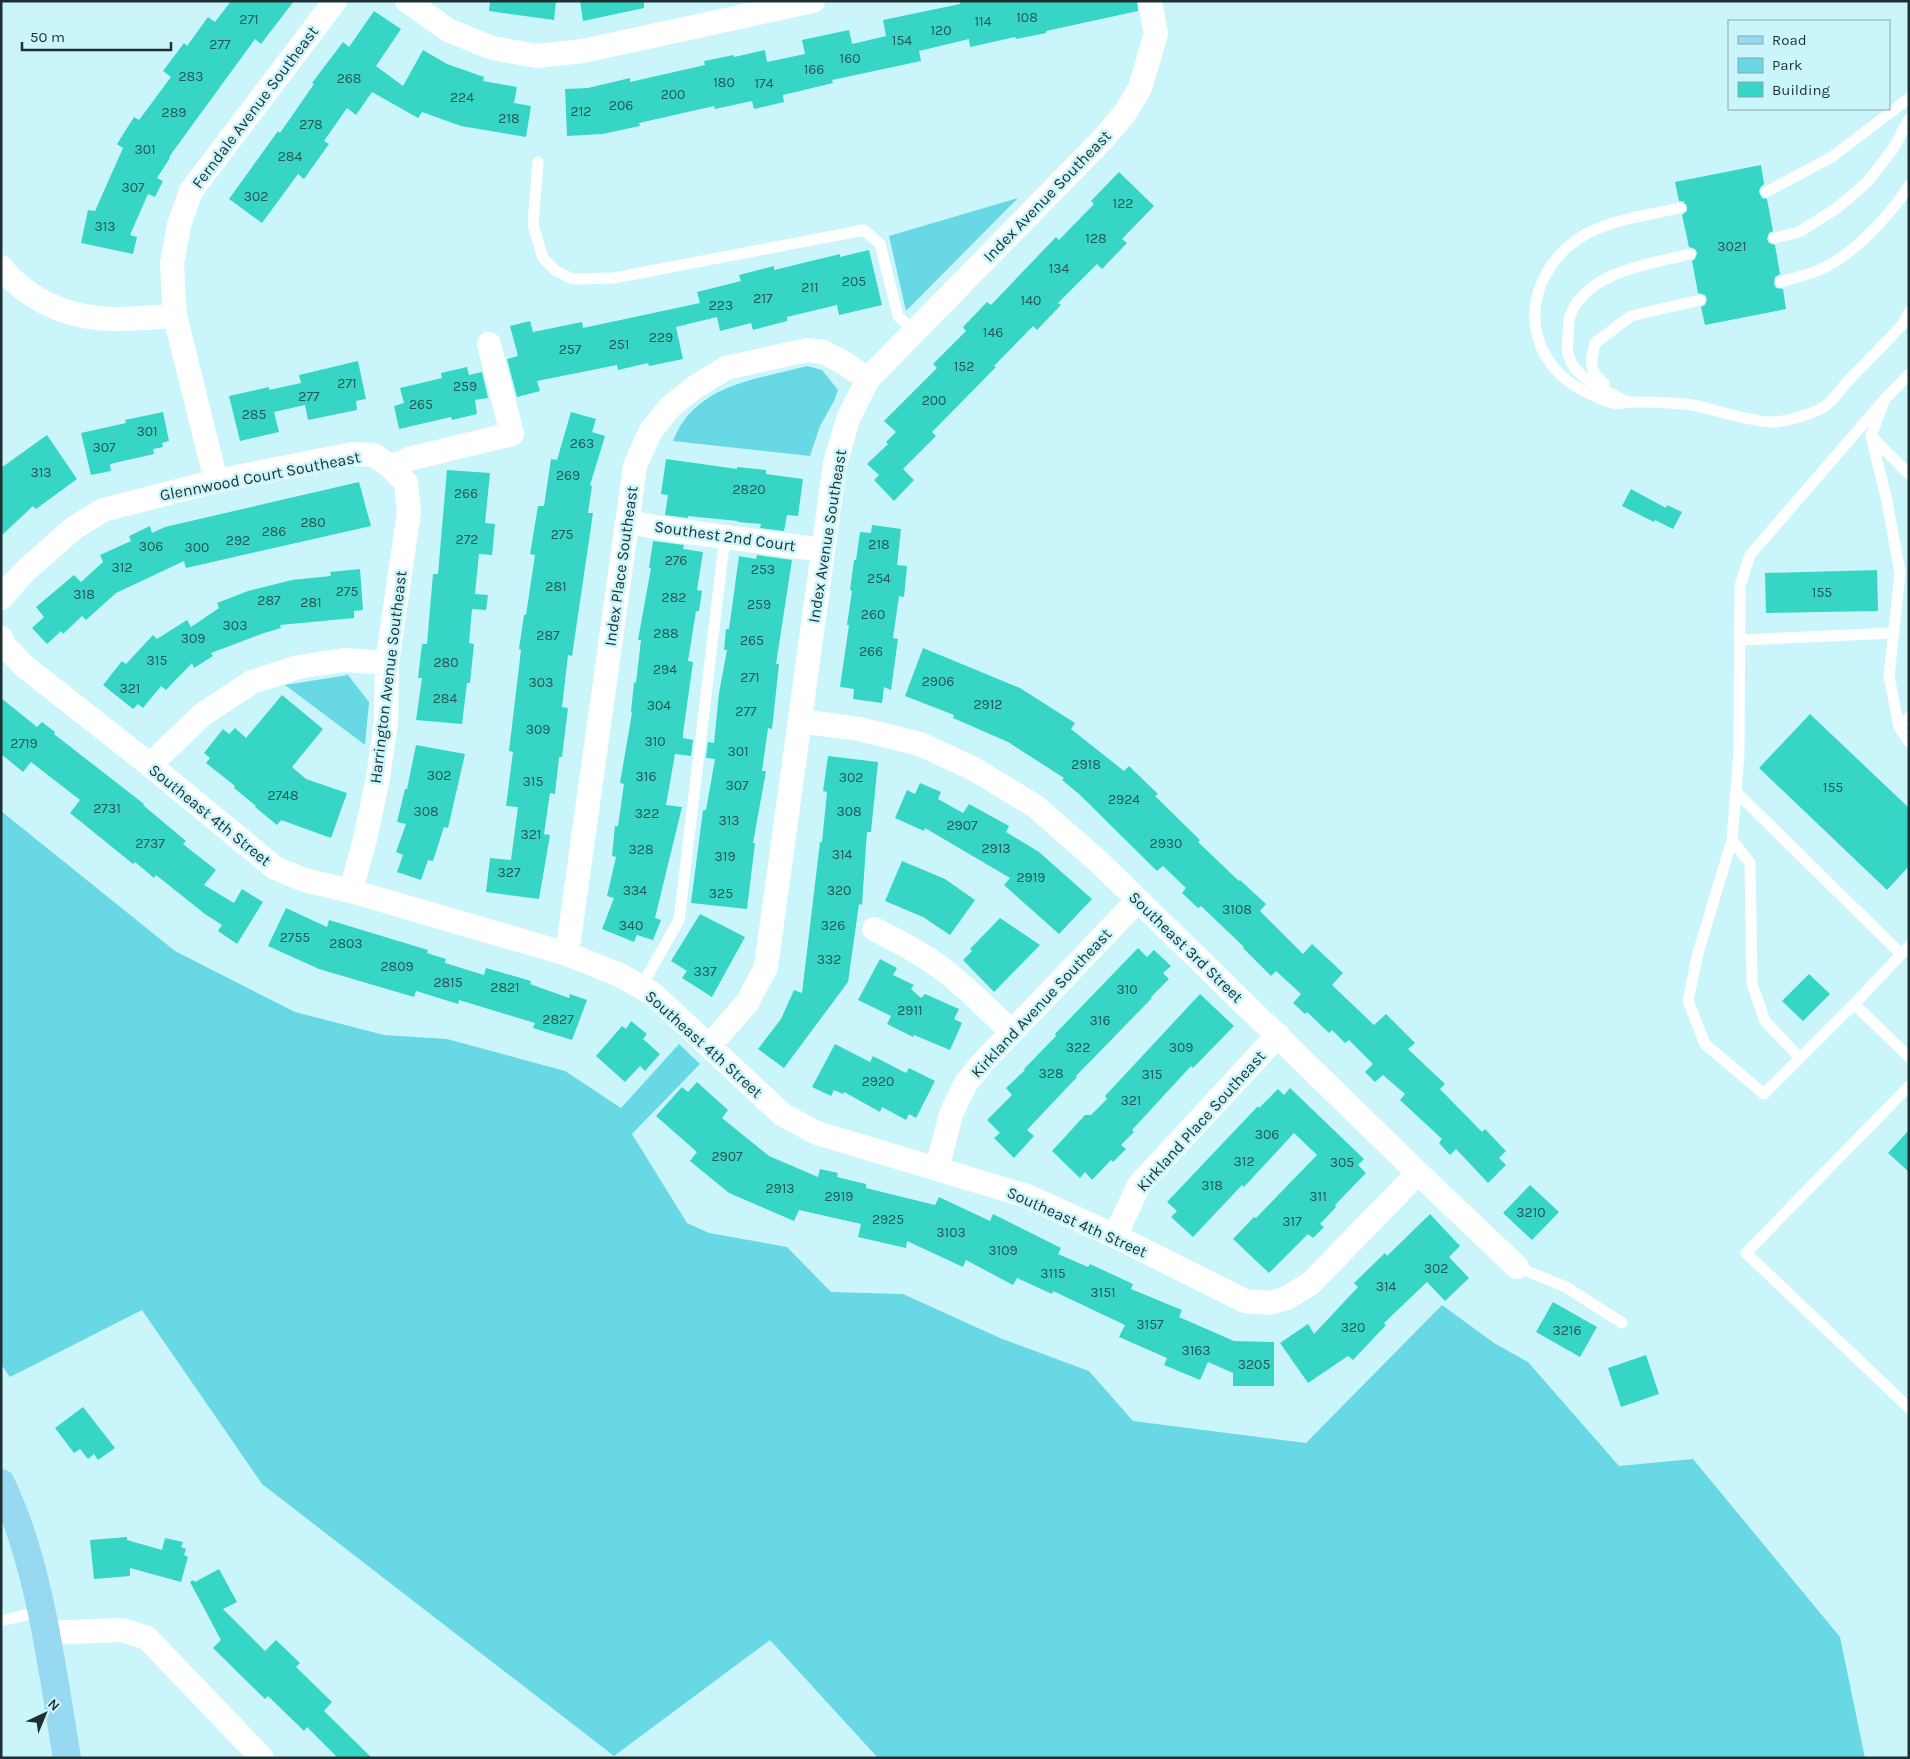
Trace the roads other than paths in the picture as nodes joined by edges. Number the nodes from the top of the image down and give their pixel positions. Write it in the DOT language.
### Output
graph roads {
  1 [pos="335,1"];
  2 [pos="407,1"];
  3 [pos="813,1"];
  4 [pos="1150,1"];
  5 [pos="1909,98"];
  6 [pos="1909,119"];
  7 [pos="538,162"];
  8 [pos="1909,185"];
  9 [pos="1766,192"];
  10 [pos="1680,208"];
  11 [pos="1774,238"];
  12 [pos="1690,254"];
  13 [pos="1,267"];
  14 [pos="1782,282"];
  15 [pos="1700,300"];
  16 [pos="1909,312"];
  17 [pos="175,316"];
  18 [pos="914,332"];
  19 [pos="489,344"];
  20 [pos="1909,374"];
  21 [pos="868,379"];
  22 [pos="1885,399"];
  23 [pos="1628,402"];
  24 [pos="1871,436"];
  25 [pos="1906,466"];
  26 [pos="391,467"];
  27 [pos="216,481"];
  28 [pos="627,522"];
  29 [pos="724,537"];
  30 [pos="823,550"];
  31 [pos="1,598"];
  32 [pos="1894,633"];
  33 [pos="1,638"];
  34 [pos="1740,640"];
  35 [pos="387,662"];
  36 [pos="1909,717"];
  37 [pos="800,722"];
  38 [pos="1899,727"];
  39 [pos="1909,742"];
  40 [pos="150,765"];
  41 [pos="1736,792"];
  42 [pos="1732,840"];
  43 [pos="352,891"];
  44 [pos="1137,901"];
  45 [pos="874,930"];
  46 [pos="1905,950"];
  47 [pos="567,954"];
  48 [pos="641,987"];
  49 [pos="1854,1004"];
  50 [pos="1012,1032"];
  51 [pos="1278,1035"];
  52 [pos="709,1046"];
  53 [pos="1800,1058"];
  54 [pos="1909,1058"];
  55 [pos="1909,1086"];
  56 [pos="937,1169"];
  57 [pos="1418,1173"];
  58 [pos="1115,1236"];
  59 [pos="1517,1267"];
  60 [pos="1622,1323"];
  61 [pos="1909,1408"];
  62 [pos="1,1483"];
  63 [pos="1,1621"];
  64 [pos="44,1622"];
  65 [pos="67,1758"];
  66 [pos="262,1758"];
  1 -- 17 [label="street, Ferndale Avenue Southeast"];
  2 -- 3 [label="street"];
  4 -- 18 [label="street, Index Avenue Southeast"];
  5 -- 9 [label="lane"];
  6 -- 11 [label="lane"];
  7 -- 18 [label="lane"];
  8 -- 14 [label="lane"];
  10 -- 23 [label="lane"];
  12 -- 23 [label="lane"];
  13 -- 17 [label="street"];
  15 -- 23 [label="lane"];
  16 -- 23 [label="lane"];
  17 -- 27 [label="street, Ferndale Avenue Southeast"];
  18 -- 21 [label="street, Index Avenue Southeast"];
  19 -- 26 [label="street"];
  20 -- 22 [label="lane"];
  21 -- 28 [label="street, Index Place Southeast"];
  21 -- 30 [label="street, Index Avenue Southeast"];
  22 -- 24 [label="lane"];
  22 -- 34 [label="lane"];
  24 -- 25 [label="lane"];
  24 -- 32 [label="lane"];
  26 -- 27 [label="street, Glennwood Court Southeast"];
  26 -- 35 [label="street, Harrington Avenue Southeast"];
  27 -- 31 [label="street, Glennwood Court Southeast"];
  28 -- 29 [label="street, Southest 2nd Court"];
  28 -- 47 [label="street, Index Place Southeast"];
  29 -- 30 [label="street, Southest 2nd Court"];
  29 -- 48 [label="lane"];
  30 -- 37 [label="street, Index Avenue Southeast"];
  32 -- 34 [label="lane"];
  32 -- 38 [label="lane"];
  33 -- 40 [label="street, Southeast 4th Street"];
  34 -- 41 [label="lane"];
  35 -- 40 [label="street"];
  35 -- 43 [label="street, Harrington Avenue Southeast"];
  36 -- 38 [label="lane"];
  37 -- 44 [label="street, Southeast 3rd Street"];
  37 -- 52 [label="street, Index Avenue Southeast"];
  38 -- 39 [label="lane"];
  40 -- 43 [label="street, Southeast 4th Street"];
  41 -- 42 [label="lane"];
  41 -- 46 [label="lane"];
  42 -- 53 [label="lane"];
  42 -- 53 [label="lane"];
  43 -- 47 [label="street, Southeast 4th Street"];
  44 -- 50 [label="street, Kirkland Avenue Southeast"];
  44 -- 51 [label="street, Southeast 3rd Street"];
  45 -- 50 [label="street"];
  46 -- 49 [label="lane"];
  47 -- 48 [label="street, Southeast 4th Street"];
  48 -- 52 [label="street, Southeast 4th Street"];
  49 -- 53 [label="lane"];
  49 -- 54 [label="lane"];
  50 -- 56 [label="street, Kirkland Avenue Southeast"];
  51 -- 57 [label="street, Southeast 3rd Street"];
  51 -- 58 [label="street, Kirkland Place Southeast"];
  52 -- 56 [label="street, Southeast 4th Street"];
  55 -- 61 [label="lane"];
  56 -- 58 [label="street, Southeast 4th Street"];
  57 -- 58 [label="street, Southeast 4th Street"];
  57 -- 59 [label="street, Southeast 3rd Street"];
  59 -- 60 [label="lane"];
  62 -- 64 [label="main road"];
  63 -- 64 [label="lane"];
  64 -- 65 [label="main road"];
  64 -- 66 [label="street"];
}
